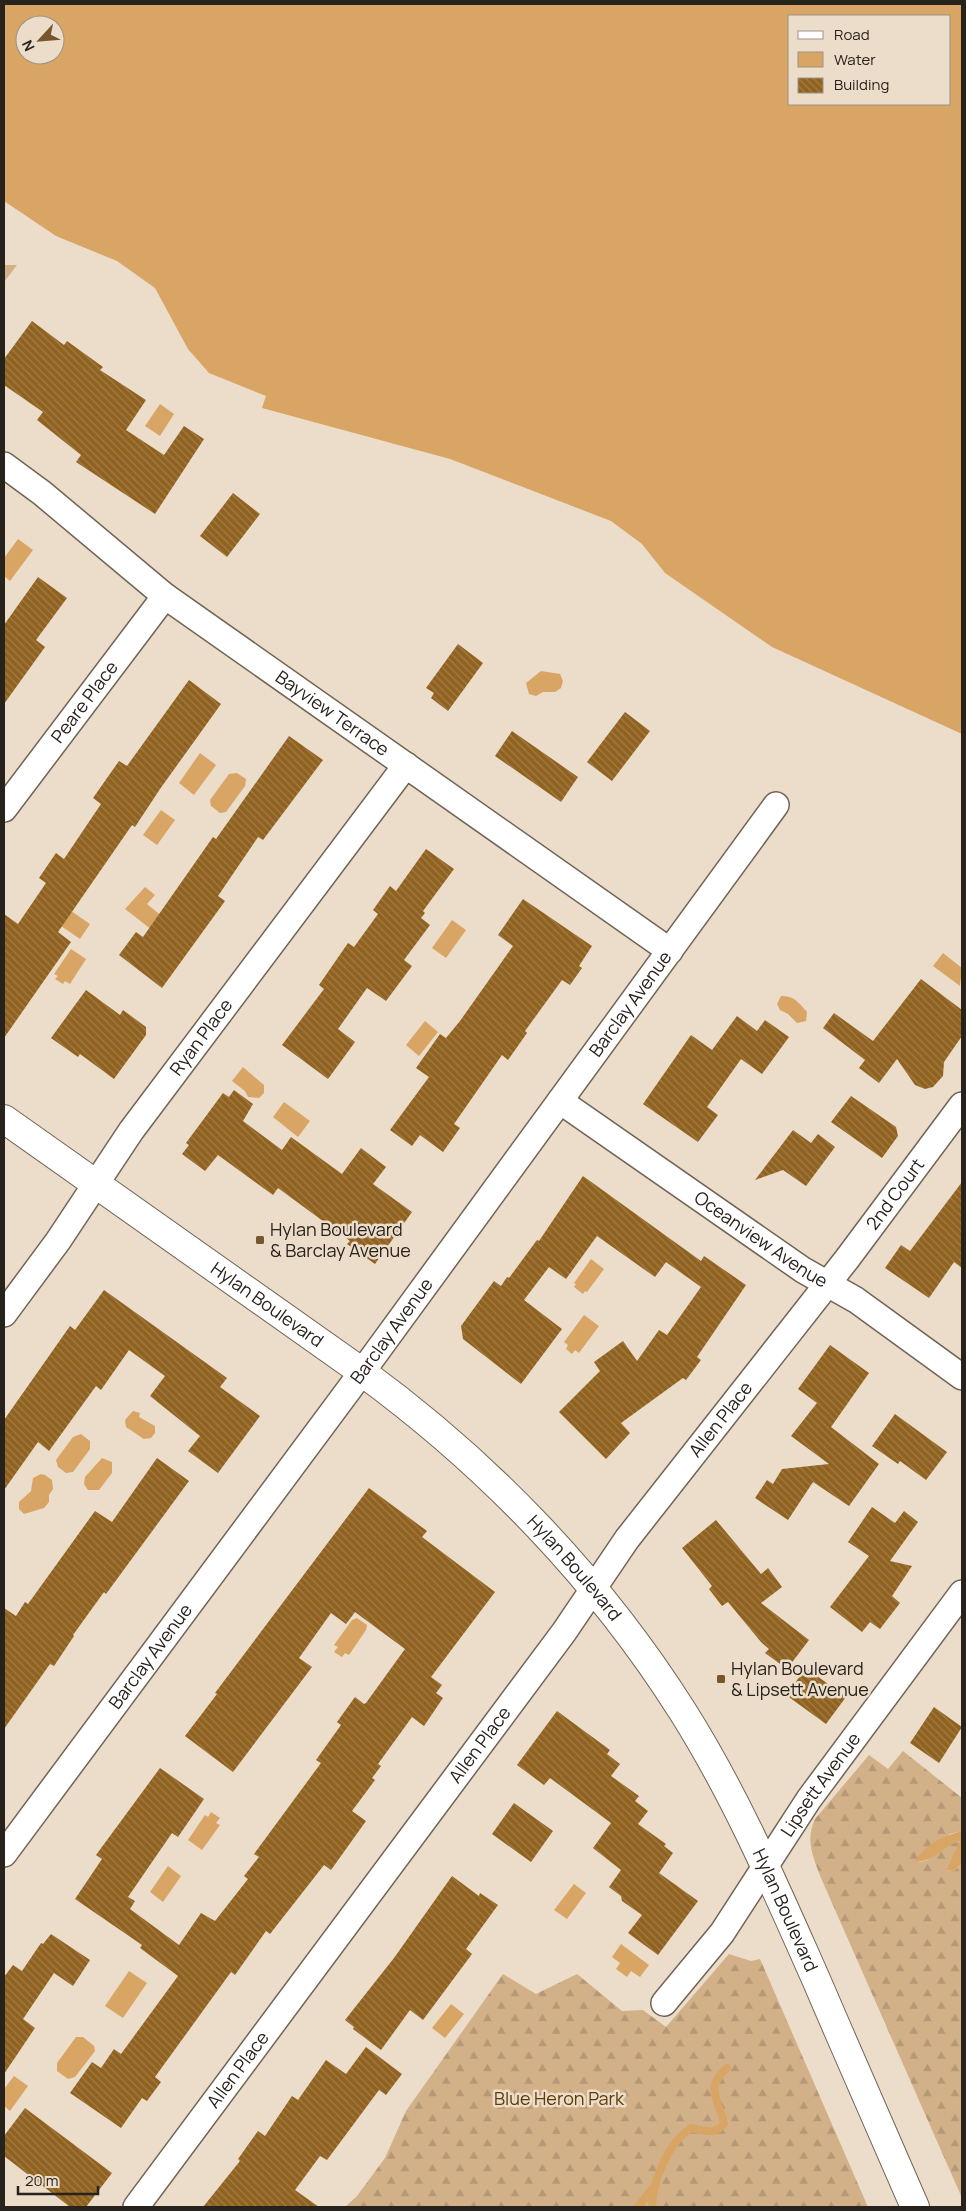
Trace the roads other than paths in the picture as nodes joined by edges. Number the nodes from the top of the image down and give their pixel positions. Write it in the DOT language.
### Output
graph roads {
  1 [pos="4,465"];
  2 [pos="165,596"];
  3 [pos="406,765"];
  4 [pos="776,805"];
  5 [pos="4,809"];
  6 [pos="670,951"];
  7 [pos="560,1101"];
  8 [pos="962,1105"];
  9 [pos="4,1119"];
  10 [pos="95,1185"];
  11 [pos="827,1284"];
  12 [pos="4,1314"];
  13 [pos="958,1366"];
  14 [pos="362,1372"];
  15 [pos="592,1589"];
  16 [pos="962,1593"];
  17 [pos="4,1854"];
  18 [pos="766,1865"];
  19 [pos="664,2003"];
  20 [pos="136,2207"];
  21 [pos="915,2207"];
  1 -- 2 [label="street, Bayview Terrace"];
  2 -- 3 [label="street, Bayview Terrace"];
  2 -- 5 [label="street, Peare Place"];
  3 -- 6 [label="street, Bayview Terrace"];
  3 -- 10 [label="street, Ryan Place"];
  4 -- 6 [label="street, Barclay Avenue"];
  6 -- 7 [label="street, Barclay Avenue"];
  7 -- 11 [label="street, Oceanview Avenue"];
  7 -- 14 [label="street, Barclay Avenue"];
  8 -- 11 [label="street, 2nd Court"];
  9 -- 10 [label="main road, Hylan Boulevard"];
  10 -- 12 [label="street, Ryan Place"];
  10 -- 14 [label="main road, Hylan Boulevard"];
  11 -- 13 [label="street, Oceanview Avenue"];
  11 -- 15 [label="street, Allen Place"];
  14 -- 15 [label="main road, Hylan Boulevard"];
  14 -- 17 [label="street, Barclay Avenue"];
  15 -- 18 [label="main road, Hylan Boulevard"];
  15 -- 20 [label="street, Allen Place"];
  16 -- 18 [label="street, Lipsett Avenue"];
  18 -- 19 [label="street, Lipsett Avenue"];
  18 -- 21 [label="main road, Hylan Boulevard"];
}
